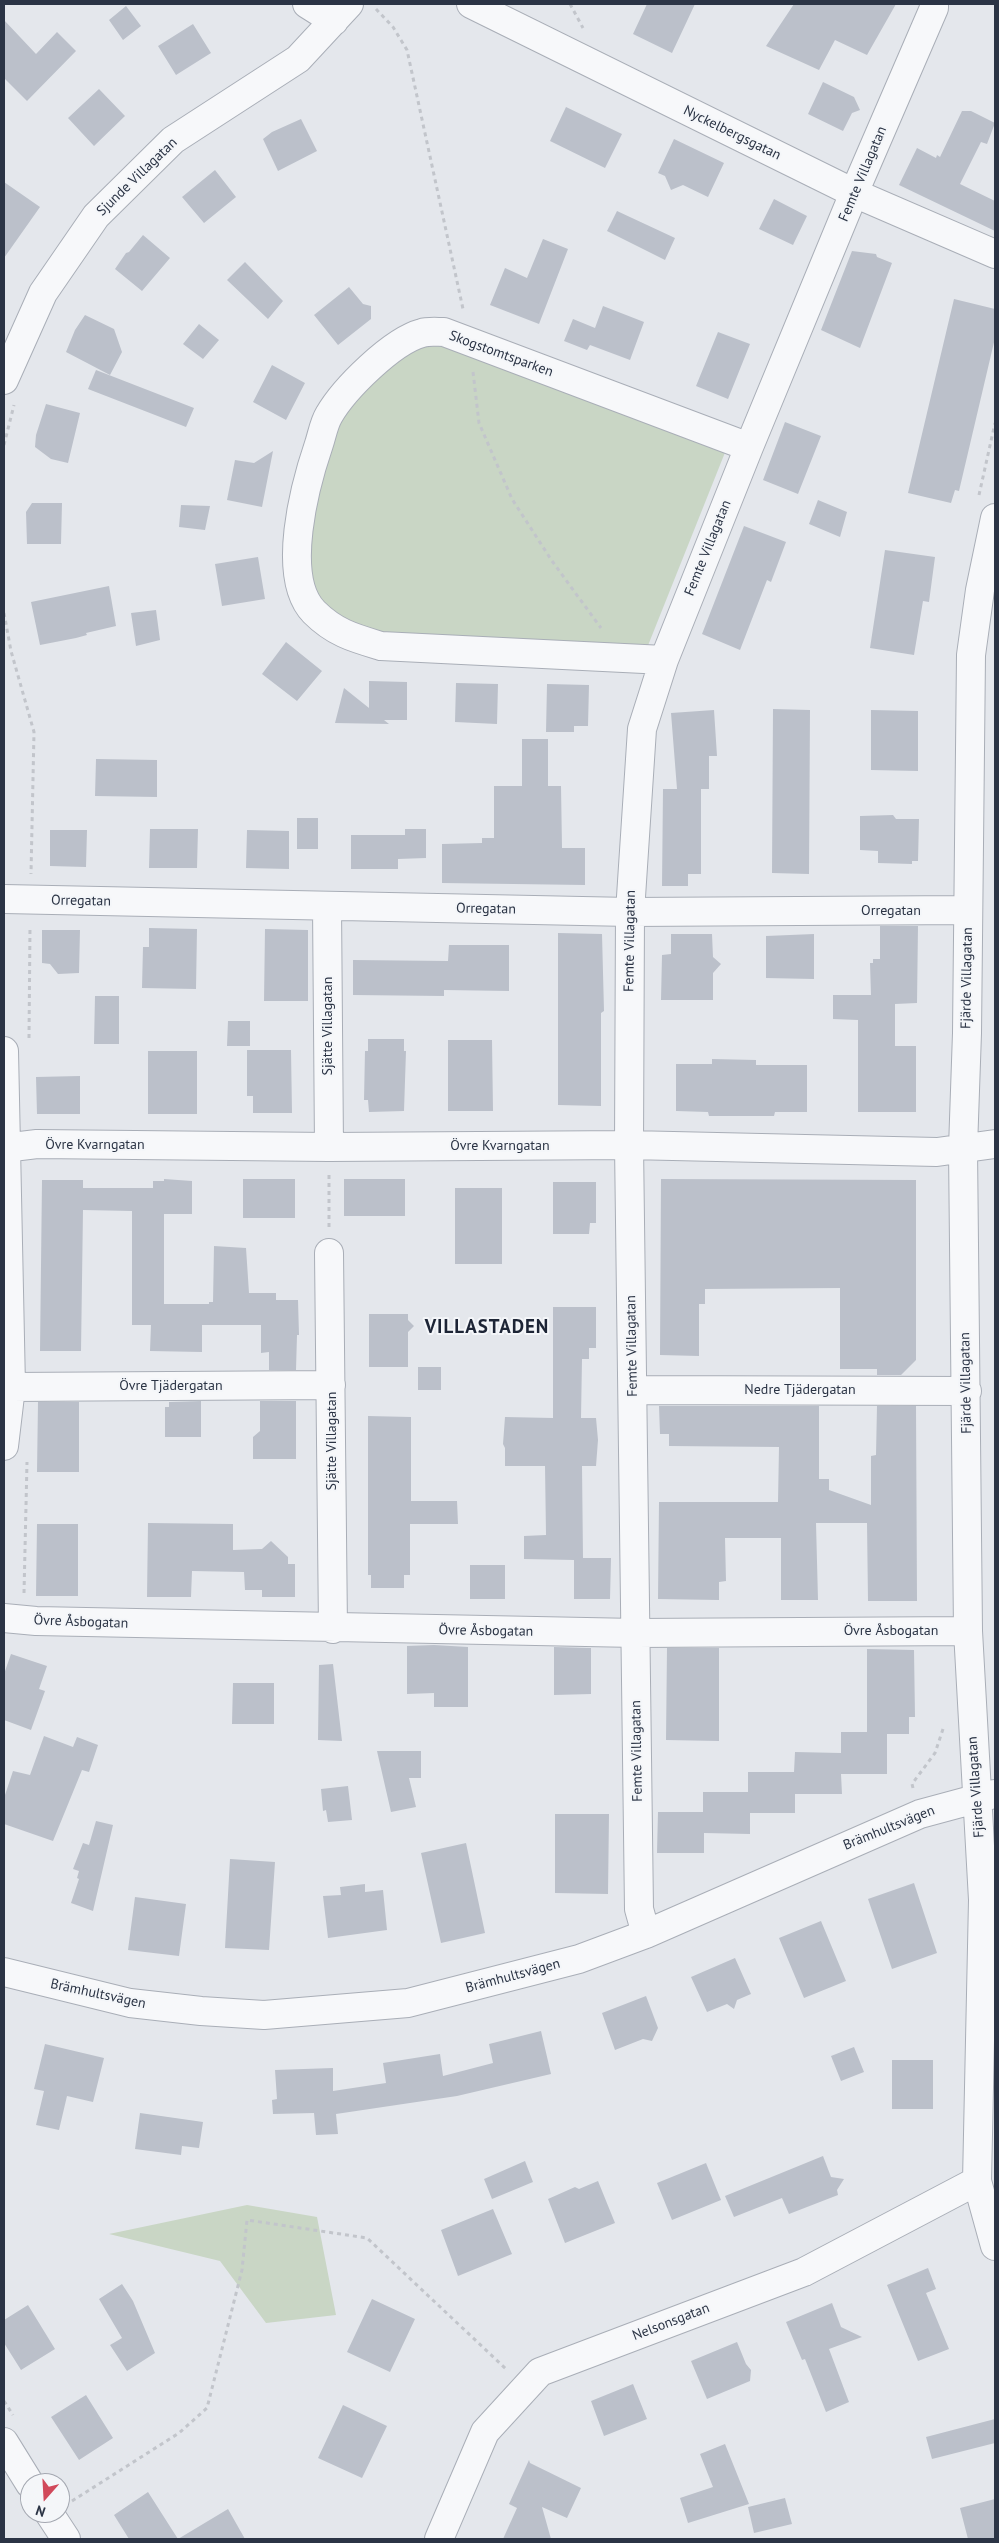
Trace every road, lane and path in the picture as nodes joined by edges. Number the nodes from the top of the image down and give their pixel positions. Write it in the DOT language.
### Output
graph roads {
  1 [pos="307,4"];
  2 [pos="371,4"];
  3 [pos="381,4"];
  4 [pos="471,4"];
  5 [pos="934,4"];
  6 [pos="377,10"];
  7 [pos="352,13"];
  8 [pos="854,194"];
  9 [pos="995,254"];
  10 [pos="470,342"];
  11 [pos="10,389"];
  12 [pos="4,446"];
  13 [pos="749,447"];
  14 [pos="995,518"];
  15 [pos="622,657"];
  16 [pos="664,660"];
  17 [pos="4,899"];
  18 [pos="327,906"];
  19 [pos="968,910"];
  20 [pos="630,912"];
  21 [pos="4,1051"];
  22 [pos="995,1144"];
  23 [pos="629,1145"];
  24 [pos="329,1146"];
  25 [pos="4,1147"];
  26 [pos="963,1148"];
  27 [pos="329,1213"];
  28 [pos="329,1253"];
  29 [pos="331,1385"];
  30 [pos="11,1387"];
  31 [pos="633,1390"];
  32 [pos="967,1391"];
  33 [pos="4,1446"];
  34 [pos="4,1618"];
  35 [pos="333,1629"];
  36 [pos="968,1631"];
  37 [pos="636,1633"];
  38 [pos="986,1796"];
  39 [pos="646,1934"];
  40 [pos="4,1972"];
  41 [pos="977,2181"];
  42 [pos="995,2246"];
  43 [pos="526,2388"];
  44 [pos="4,2442"];
  45 [pos="23,2473"];
  46 [pos="70,2501"];
  47 [pos="62,2523"];
  48 [pos="66,2539"];
  49 [pos="439,2539"];
  1 -- 7 [label="street"];
  2 -- 6 [label="path"];
  3 -- 6 [label="path"];
  4 -- 8 [label="street, Nyckelbergsgatan"];
  5 -- 8 [label="street, Femte Villagatan"];
  6 -- 7 [label="path"];
  6 -- 10 [label="path"];
  7 -- 11 [label="street, Sjunde Villagatan"];
  8 -- 9 [label="street, Nyckelbergsgatan"];
  8 -- 13 [label="street, Femte Villagatan"];
  10 -- 13 [label="street, Skogstomtsparken"];
  10 -- 15 [label="path"];
  10 -- 15 [label="street, Skogstomtsparken"];
  11 -- 12 [label="path"];
  13 -- 16 [label="street, Femte Villagatan"];
  14 -- 19 [label="street, Fjärde Villagatan"];
  15 -- 16 [label="street, Skogstomtsparken"];
  16 -- 20 [label="street, Femte Villagatan"];
  17 -- 18 [label="street, Orregatan"];
  18 -- 20 [label="street, Orregatan"];
  18 -- 24 [label="street, Sjätte Villagatan"];
  19 -- 20 [label="street, Orregatan"];
  19 -- 26 [label="street, Fjärde Villagatan"];
  20 -- 23 [label="street, Femte Villagatan"];
  21 -- 25 [label="street"];
  22 -- 26 [label="street, Övre Kvarngatan"];
  23 -- 24 [label="street, Övre Kvarngatan"];
  23 -- 26 [label="street, Övre Kvarngatan"];
  23 -- 31 [label="street, Femte Villagatan"];
  24 -- 25 [label="street, Övre Kvarngatan"];
  24 -- 27 [label="path"];
  25 -- 30 [label="street"];
  26 -- 32 [label="street, Fjärde Villagatan"];
  28 -- 29 [label="street, Sjätte Villagatan"];
  29 -- 30 [label="street, Övre Tjädergatan"];
  29 -- 35 [label="street, Sjätte Villagatan"];
  30 -- 33 [label="street"];
  31 -- 32 [label="street, Nedre Tjädergatan"];
  31 -- 37 [label="street, Femte Villagatan"];
  32 -- 36 [label="street, Fjärde Villagatan"];
  34 -- 35 [label="street, Övre Åsbogatan"];
  35 -- 37 [label="street, Övre Åsbogatan"];
  36 -- 37 [label="street, Övre Åsbogatan"];
  36 -- 38 [label="street, Fjärde Villagatan"];
  37 -- 39 [label="street, Femte Villagatan"];
  38 -- 39 [label="street, Brämhultsvägen"];
  38 -- 41 [label="street, Fjärde Villagatan"];
  39 -- 40 [label="street, Brämhultsvägen"];
  41 -- 42 [label="street, Fjärde Villagatan"];
  41 -- 43 [label="street, Nelsonsgatan"];
  43 -- 46 [label="path"];
  43 -- 49 [label="street, Nelsonsgatan"];
  44 -- 45 [label="street"];
  47 -- 48 [label="street"];
}
